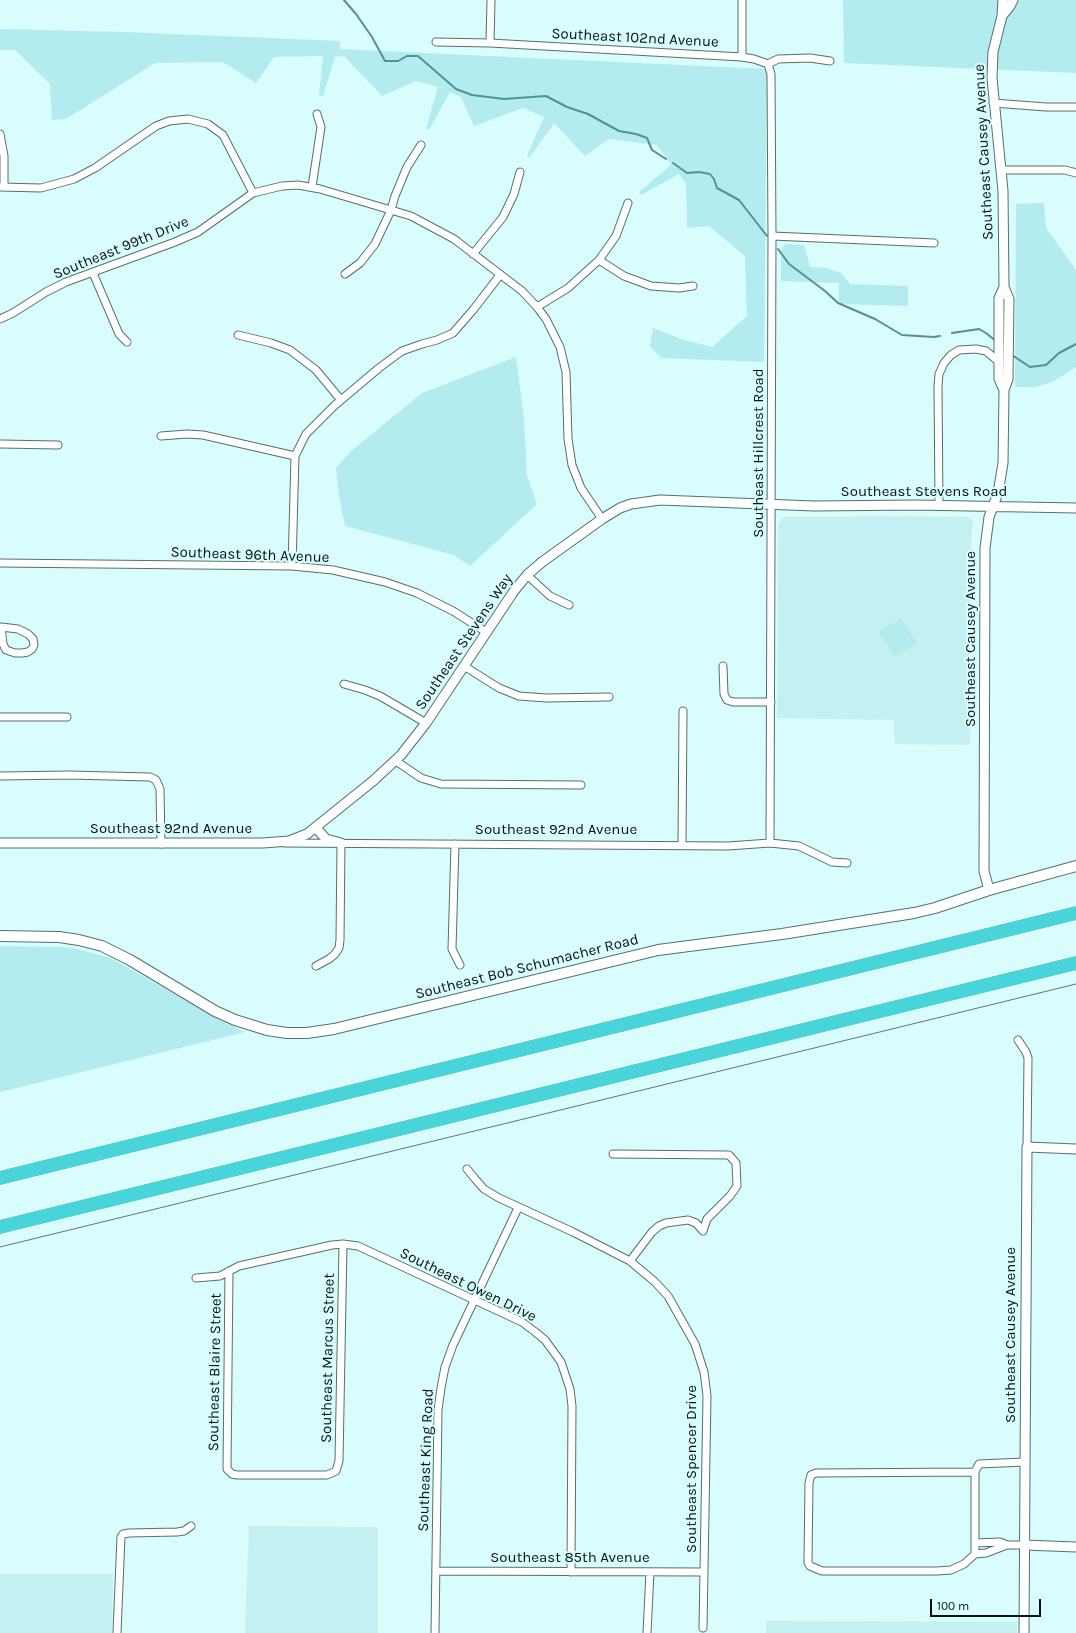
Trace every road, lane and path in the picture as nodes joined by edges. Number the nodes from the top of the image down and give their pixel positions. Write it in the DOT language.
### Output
graph roads {
  1 [pos="491,0"];
  2 [pos="742,0"];
  3 [pos="1003,0"];
  4 [pos="1013,0"];
  5 [pos="1002,16"];
  6 [pos="436,42"];
  7 [pos="490,43"];
  8 [pos="742,57"];
  9 [pos="830,61"];
  10 [pos="768,64"];
  11 [pos="993,103"];
  12 [pos="1076,107"];
  13 [pos="317,114"];
  14 [pos="0,134"];
  15 [pos="421,145"];
  16 [pos="1001,170"];
  17 [pos="520,172"];
  18 [pos="1076,173"];
  19 [pos="2,187"];
  20 [pos="312,187"];
  21 [pos="253,193"];
  22 [pos="628,203"];
  23 [pos="391,210"];
  24 [pos="772,236"];
  25 [pos="934,243"];
  26 [pos="473,254"];
  27 [pos="599,260"];
  28 [pos="94,273"];
  29 [pos="345,274"];
  30 [pos="500,275"];
  31 [pos="693,286"];
  32 [pos="1004,287"];
  33 [pos="538,307"];
  34 [pos="0,319"];
  35 [pos="238,335"];
  36 [pos="127,342"];
  37 [pos="1002,360"];
  38 [pos="341,400"];
  39 [pos="161,436"];
  40 [pos="0,444"];
  41 [pos="58,445"];
  42 [pos="295,456"];
  43 [pos="772,505"];
  44 [pos="938,505"];
  45 [pos="993,506"];
  46 [pos="1076,508"];
  47 [pos="602,519"];
  48 [pos="0,563"];
  49 [pos="292,566"];
  50 [pos="527,575"];
  51 [pos="569,605"];
  52 [pos="1,627"];
  53 [pos="486,632"];
  54 [pos="464,666"];
  55 [pos="723,666"];
  56 [pos="344,684"];
  57 [pos="609,697"];
  58 [pos="770,702"];
  59 [pos="684,711"];
  60 [pos="0,717"];
  61 [pos="67,717"];
  62 [pos="426,723"];
  63 [pos="396,761"];
  64 [pos="0,776"];
  65 [pos="581,785"];
  66 [pos="316,828"];
  67 [pos="0,843"];
  68 [pos="275,843"];
  69 [pos="341,843"];
  70 [pos="770,843"];
  71 [pos="161,844"];
  72 [pos="455,844"];
  73 [pos="682,845"];
  74 [pos="846,863"];
  75 [pos="1076,866"];
  76 [pos="989,890"];
  77 [pos="1076,913"];
  78 [pos="0,936"];
  79 [pos="1076,963"];
  80 [pos="460,965"];
  81 [pos="316,966"];
  82 [pos="1018,1040"];
  83 [pos="1027,1147"];
  84 [pos="1076,1149"];
  85 [pos="613,1154"];
  86 [pos="467,1169"];
  87 [pos="0,1178"];
  88 [pos="518,1208"];
  89 [pos="0,1227"];
  90 [pos="343,1244"];
  91 [pos="630,1261"];
  92 [pos="229,1271"];
  93 [pos="196,1278"];
  94 [pos="474,1300"];
  95 [pos="1024,1462"];
  96 [pos="229,1472"];
  97 [pos="975,1472"];
  98 [pos="191,1526"];
  99 [pos="974,1543"];
  100 [pos="1007,1546"];
  101 [pos="1024,1546"];
  102 [pos="1076,1547"];
  103 [pos="974,1554"];
  104 [pos="436,1571"];
  105 [pos="571,1572"];
  106 [pos="650,1572"];
  107 [pos="704,1572"];
  108 [pos="703,1628"];
  109 [pos="117,1633"];
  110 [pos="435,1633"];
  111 [pos="647,1633"];
  112 [pos="1024,1633"];
  1 -- 7 [label="street"];
  2 -- 8 [label="street"];
  3 -- 5 [label="street, Southeast Causey Avenue"];
  4 -- 5 [label="street, Southeast Causey Avenue"];
  5 -- 11 [label="street, Southeast Causey Avenue"];
  6 -- 7 [label="street, Southeast 102nd Avenue"];
  7 -- 8 [label="street, Southeast 102nd Avenue"];
  8 -- 10 [label="street, Southeast 102nd Avenue"];
  9 -- 10 [label="street"];
  10 -- 24 [label="street, Southeast Hillcrest Road"];
  11 -- 12 [label="street"];
  11 -- 16 [label="street, Southeast Causey Avenue"];
  13 -- 20 [label="street"];
  14 -- 19 [label="street"];
  15 -- 23 [label="street"];
  16 -- 18 [label="street"];
  16 -- 32 [label="street, Southeast Causey Avenue"];
  17 -- 26 [label="street"];
  19 -- 21 [label="street"];
  20 -- 21 [label="street, Southeast 99th Drive"];
  20 -- 23 [label="street, Southeast 99th Drive"];
  21 -- 28 [label="street, Southeast 99th Drive"];
  22 -- 27 [label="street"];
  23 -- 26 [label="street, Southeast 99th Drive"];
  23 -- 29 [label="street"];
  24 -- 25 [label="street"];
  24 -- 43 [label="street, Southeast Hillcrest Road"];
  26 -- 30 [label="street, Southeast 99th Drive"];
  27 -- 31 [label="street"];
  27 -- 33 [label="street"];
  28 -- 34 [label="street, Southeast 99th Drive"];
  28 -- 36 [label="street"];
  30 -- 33 [label="street, Southeast 99th Drive"];
  30 -- 38 [label="street"];
  32 -- 37 [label="street, Southeast Causey Avenue"];
  32 -- 37 [label="street, Southeast Causey Avenue"];
  33 -- 47 [label="street, Southeast 99th Drive"];
  35 -- 38 [label="street"];
  37 -- 44 [label="street"];
  37 -- 45 [label="street, Southeast Causey Avenue"];
  38 -- 42 [label="street"];
  39 -- 42 [label="street"];
  40 -- 41 [label="street"];
  42 -- 49 [label="street"];
  43 -- 44 [label="street, Southeast Stevens Road"];
  43 -- 47 [label="street, Southeast Stevens Way"];
  43 -- 58 [label="street, Southeast Hillcrest Road"];
  44 -- 45 [label="street, Southeast Stevens Road"];
  45 -- 46 [label="street, Southeast Stevens Road"];
  45 -- 76 [label="street, Southeast Causey Avenue"];
  47 -- 50 [label="street, Southeast Stevens Way"];
  48 -- 49 [label="street, Southeast 96th Avenue"];
  49 -- 53 [label="street, Southeast 96th Avenue"];
  50 -- 51 [label="street"];
  50 -- 53 [label="street, Southeast Stevens Way"];
  52 -- 52 [label="street"];
  53 -- 54 [label="street, Southeast Stevens Way"];
  54 -- 57 [label="street"];
  54 -- 62 [label="street, Southeast Stevens Way"];
  55 -- 58 [label="street"];
  56 -- 62 [label="street"];
  58 -- 70 [label="street, Southeast Hillcrest Road"];
  59 -- 73 [label="street"];
  60 -- 61 [label="street"];
  62 -- 63 [label="street, Southeast Stevens Way"];
  63 -- 65 [label="street"];
  63 -- 66 [label="street, Southeast Stevens Way"];
  64 -- 71 [label="street"];
  66 -- 68 [label="street, Southeast Stevens Way"];
  66 -- 69 [label="street, Southeast 92nd Avenue"];
  67 -- 71 [label="street, Southeast 92nd Avenue"];
  68 -- 69 [label="street, Southeast 92nd Avenue"];
  68 -- 71 [label="street, Southeast 92nd Avenue"];
  69 -- 72 [label="street, Southeast 92nd Avenue"];
  69 -- 81 [label="street"];
  70 -- 73 [label="street, Southeast 92nd Avenue"];
  70 -- 74 [label="street, Southeast 92nd Avenue"];
  72 -- 73 [label="street, Southeast 92nd Avenue"];
  72 -- 80 [label="street"];
  75 -- 76 [label="main road, Southeast Bob Schumacher Road"];
  76 -- 78 [label="main road, Southeast Bob Schumacher Road"];
  77 -- 87 [label="highway"];
  79 -- 89 [label="highway"];
  82 -- 83 [label="street, Southeast Causey Avenue"];
  83 -- 84 [label="street"];
  83 -- 95 [label="street, Southeast Causey Avenue"];
  85 -- 91 [label="street"];
  86 -- 88 [label="street, Southeast Spencer Drive"];
  88 -- 91 [label="street, Southeast Spencer Drive"];
  88 -- 94 [label="street, Southeast King Road"];
  90 -- 92 [label="street, Southeast Owen Drive"];
  90 -- 94 [label="street, Southeast Owen Drive"];
  90 -- 96 [label="street, Southeast Marcus Street"];
  91 -- 107 [label="street, Southeast Spencer Drive"];
  92 -- 93 [label="street, Southeast Owen Drive"];
  92 -- 96 [label="street, Southeast Blaire Street"];
  94 -- 104 [label="street, Southeast King Road"];
  94 -- 105 [label="street, Southeast Owen Drive"];
  95 -- 97 [label="street"];
  95 -- 101 [label="street, Southeast Causey Avenue"];
  97 -- 99 [label="street"];
  97 -- 103 [label="street"];
  98 -- 109 [label="street"];
  99 -- 100 [label="street"];
  99 -- 103 [label="street"];
  100 -- 101 [label="street"];
  100 -- 103 [label="street"];
  101 -- 102 [label="street"];
  101 -- 112 [label="street, Southeast Causey Avenue"];
  104 -- 105 [label="street, Southeast 85th Avenue"];
  104 -- 110 [label="street, Southeast King Road"];
  105 -- 106 [label="street, Southeast 85th Avenue"];
  106 -- 107 [label="street, Southeast 85th Avenue"];
  106 -- 111 [label="street"];
  107 -- 108 [label="street, Southeast Spencer Drive"];
}
